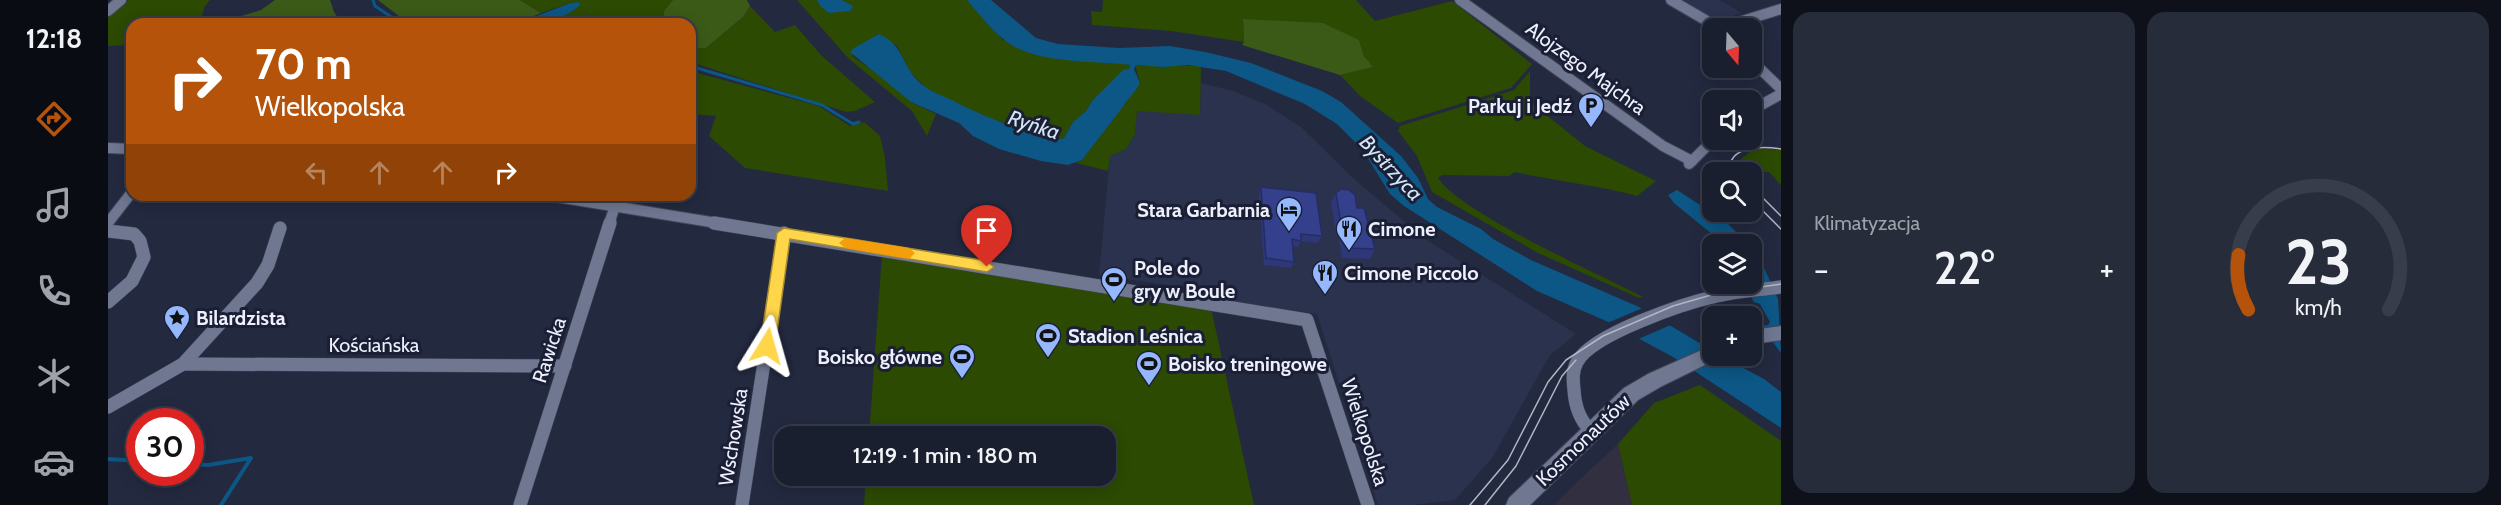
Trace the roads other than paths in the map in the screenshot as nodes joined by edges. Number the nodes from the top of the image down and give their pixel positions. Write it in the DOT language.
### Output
graph roads {
  1 [pos="121,0"];
  2 [pos="1460,0"];
  3 [pos="1671,0"];
  4 [pos="1781,9"];
  5 [pos="108,11"];
  6 [pos="1702,18"];
  7 [pos="1752,18"];
  8 [pos="1762,72"];
  9 [pos="1781,92"];
  10 [pos="1762,104"];
  11 [pos="108,148"];
  12 [pos="126,149"];
  13 [pos="1703,150"];
  14 [pos="126,200"];
  15 [pos="583,201"];
  16 [pos="615,206"];
  17 [pos="108,223"];
  18 [pos="280,228"];
  19 [pos="108,231"];
  20 [pos="784,233"];
  21 [pos="1781,287"];
  22 [pos="108,302"];
  23 [pos="1781,333"];
  24 [pos="1762,336"];
  25 [pos="1702,358"];
  26 [pos="183,364"];
  27 [pos="565,366"];
  28 [pos="108,407"];
  29 [pos="1591,431"];
  30 [pos="520,505"];
  31 [pos="742,505"];
  32 [pos="1368,505"];
  33 [pos="1515,505"];
  1 -- 5 [label="street"];
  2 -- 13 [label="street, Alojzego Majchra"];
  3 -- 6 [label="street"];
  4 -- 7 [label="street"];
  8 -- 9 [label="street"];
  9 -- 10 [label="street"];
  11 -- 12 [label="street"];
  14 -- 17 [label="street"];
  15 -- 16 [label="street, Wielkopolska"];
  16 -- 20 [label="street, Wielkopolska"];
  16 -- 27 [label="street, Rawicka"];
  18 -- 26 [label="street"];
  19 -- 22 [label="street"];
  20 -- 31 [label="street, Wschowska"];
  20 -- 32 [label="street, Wielkopolska"];
  21 -- 29 [label="street"];
  23 -- 24 [label="main road"];
  25 -- 29 [label="main road, Kosmonautów"];
  26 -- 27 [label="street, Kościańska"];
  26 -- 28 [label="street"];
  27 -- 30 [label="street, Rawicka"];
  29 -- 33 [label="main road, Kosmonautów"];
}
